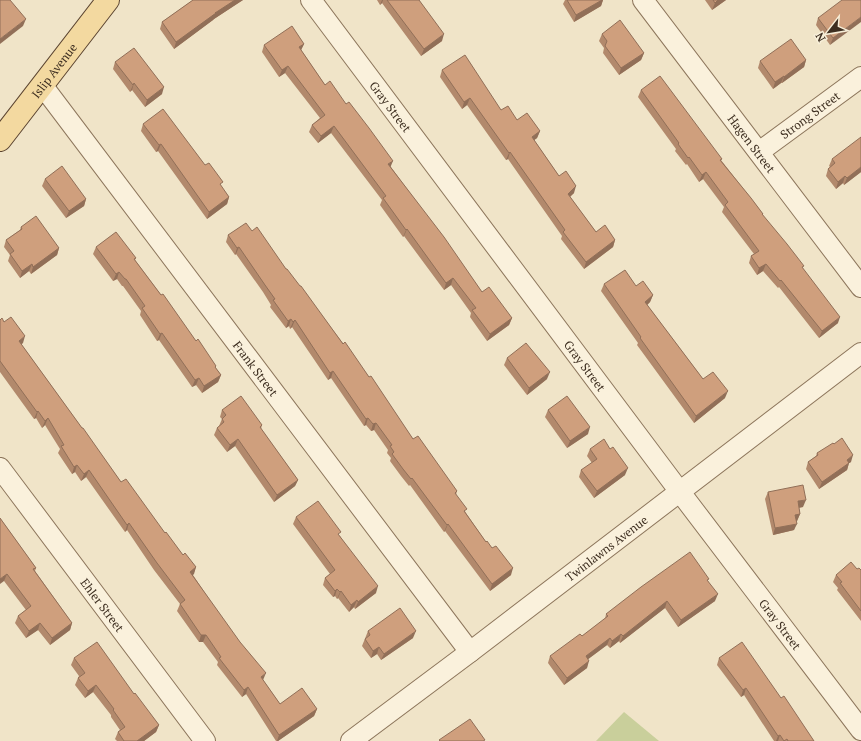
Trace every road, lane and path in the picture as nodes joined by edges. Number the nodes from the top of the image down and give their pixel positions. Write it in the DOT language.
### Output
graph roads {
  1 [pos="108,0"];
  2 [pos="311,0"];
  3 [pos="643,0"];
  4 [pos="861,77"];
  5 [pos="42,85"];
  6 [pos="0,140"];
  7 [pos="759,152"];
  8 [pos="861,287"];
  9 [pos="861,353"];
  10 [pos="0,468"];
  11 [pos="680,492"];
  12 [pos="470,652"];
  13 [pos="861,730"];
  14 [pos="206,741"];
  15 [pos="351,741"];
  1 -- 5 [label="main road, Islip Avenue"];
  2 -- 11 [label="street, Gray Street"];
  3 -- 7 [label="street, Hagen Street"];
  4 -- 7 [label="street, Strong Street"];
  5 -- 6 [label="main road, Islip Avenue"];
  5 -- 12 [label="street, Frank Street"];
  7 -- 8 [label="street, Hagen Street"];
  9 -- 11 [label="street, Twinlawns Avenue"];
  10 -- 14 [label="street, Ehler Street"];
  11 -- 12 [label="street, Twinlawns Avenue"];
  11 -- 13 [label="street, Gray Street"];
  12 -- 15 [label="street, Twinlawns Avenue"];
}
